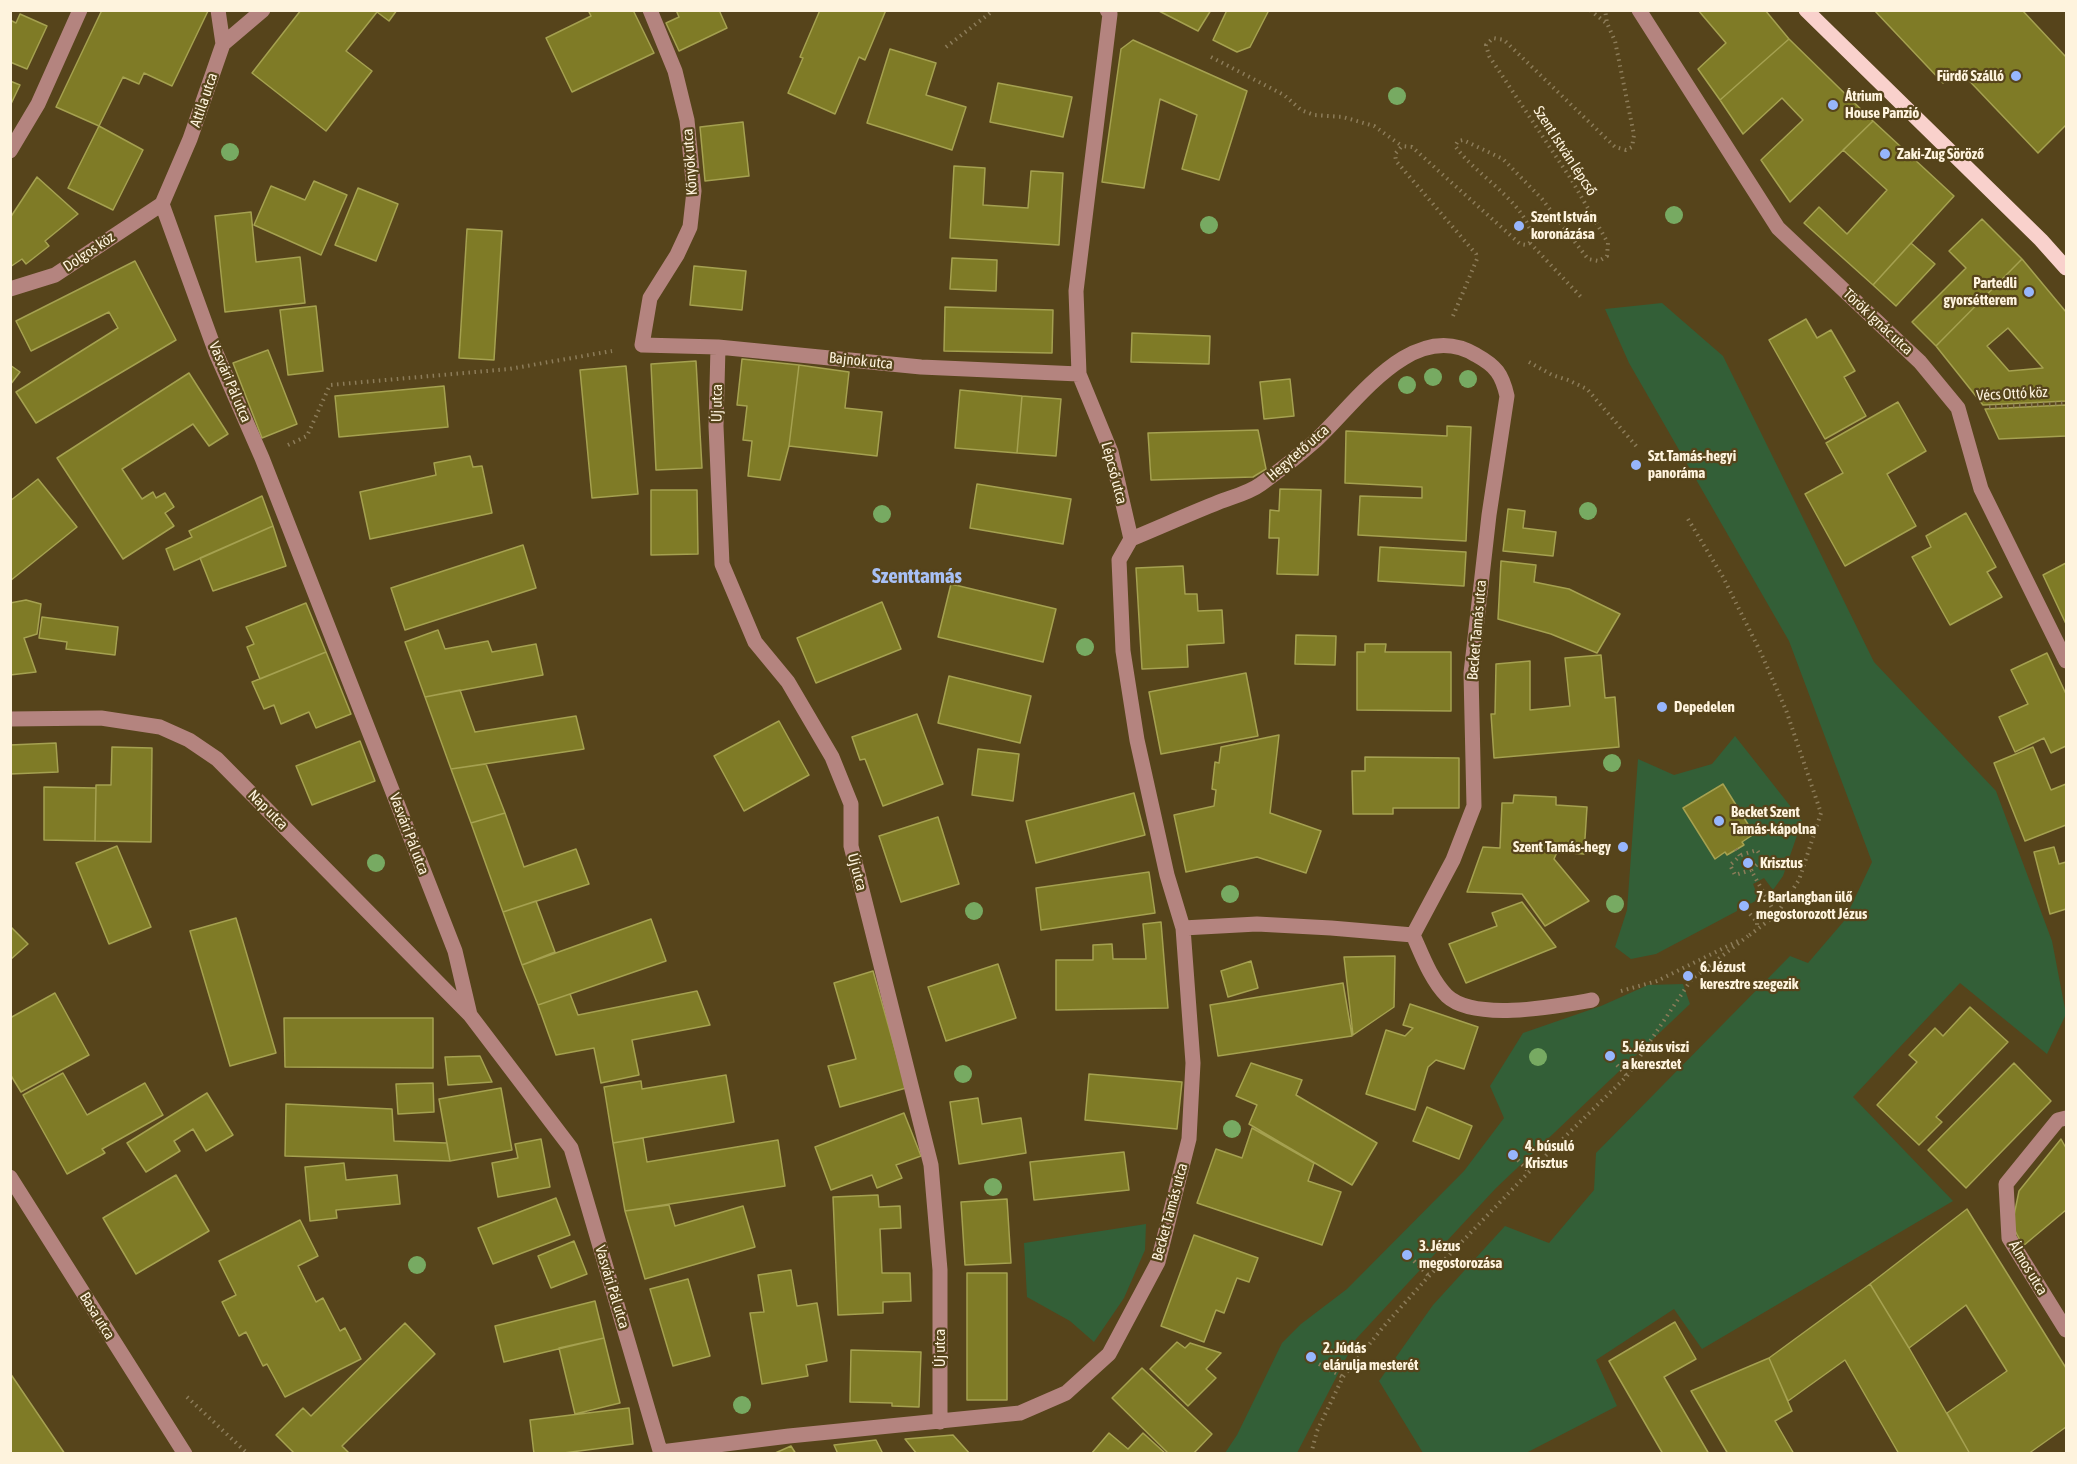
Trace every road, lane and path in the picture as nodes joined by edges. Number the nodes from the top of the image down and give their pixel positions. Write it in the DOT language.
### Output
graph roads {
  1 [pos="80,10"];
  2 [pos="218,10"];
  3 [pos="263,10"];
  4 [pos="650,10"];
  5 [pos="994,10"];
  6 [pos="1590,10"];
  7 [pos="1605,10"];
  8 [pos="1639,10"];
  9 [pos="1806,10"];
  10 [pos="1108,12"];
  11 [pos="1607,23"];
  12 [pos="223,44"];
  13 [pos="946,47"];
  14 [pos="1210,57"];
  15 [pos="1402,146"];
  16 [pos="10,151"];
  17 [pos="162,204"];
  18 [pos="1530,243"];
  19 [pos="2067,268"];
  20 [pos="10,289"];
  21 [pos="1581,297"];
  22 [pos="1451,320"];
  23 [pos="642,345"];
  24 [pos="1448,345"];
  25 [pos="718,347"];
  26 [pos="1522,358"];
  27 [pos="1079,374"];
  28 [pos="2067,403"];
  29 [pos="1958,408"];
  30 [pos="1637,447"];
  31 [pos="262,458"];
  32 [pos="1688,519"];
  33 [pos="1131,539"];
  34 [pos="2067,661"];
  35 [pos="10,719"];
  36 [pos="1736,849"];
  37 [pos="1740,856"];
  38 [pos="1751,870"];
  39 [pos="1750,915"];
  40 [pos="1776,915"];
  41 [pos="1183,928"];
  42 [pos="1757,930"];
  43 [pos="1413,935"];
  44 [pos="1748,936"];
  45 [pos="1592,1000"];
  46 [pos="470,1016"];
  47 [pos="1617,1065"];
  48 [pos="1627,1076"];
  49 [pos="2067,1118"];
  50 [pos="1518,1160"];
  51 [pos="1529,1172"];
  52 [pos="10,1178"];
  53 [pos="1414,1261"];
  54 [pos="1429,1276"];
  55 [pos="2067,1330"];
  56 [pos="1319,1365"];
  57 [pos="1343,1377"];
  58 [pos="940,1422"];
  59 [pos="661,1453"];
  60 [pos="185,1454"];
  61 [pos="1311,1454"];
  1 -- 16 [label="street"];
  2 -- 12 [label="street"];
  3 -- 12 [label="street"];
  4 -- 23 [label="street, Könyök utca"];
  5 -- 13 [label="path"];
  6 -- 11 [label="path"];
  7 -- 11 [label="path, Szent István lépcső"];
  8 -- 29 [label="street, Török Ignác utca"];
  9 -- 19 [label="main road"];
  10 -- 27 [label="street, Lépcső utca"];
  11 -- 18 [label="path, Szent István lépcső"];
  12 -- 17 [label="street, Attila utca"];
  14 -- 15 [label="path"];
  15 -- 18 [label="path"];
  15 -- 22 [label="path"];
  17 -- 20 [label="street, Dolgos köz"];
  17 -- 31 [label="street, Vasvári Pál utca"];
  18 -- 21 [label="path"];
  23 -- 25 [label="street, Bajnok utca"];
  23 -- 31 [label="path"];
  24 -- 33 [label="street, Hegytető utca"];
  24 -- 43 [label="street, Becket Tamás utca"];
  25 -- 27 [label="street, Bajnok utca"];
  25 -- 58 [label="street, Új utca"];
  26 -- 30 [label="path"];
  27 -- 33 [label="street, Lépcső utca"];
  28 -- 29 [label="path, Vécs Ottó köz"];
  29 -- 34 [label="street, Török Ignác utca"];
  31 -- 46 [label="street, Vasvári Pál utca"];
  32 -- 40 [label="path"];
  33 -- 41 [label="street"];
  35 -- 46 [label="street, Nap utca"];
  36 -- 37 [label="path"];
  37 -- 38 [label="path"];
  37 -- 38 [label="path"];
  38 -- 40 [label="path"];
  39 -- 42 [label="path"];
  40 -- 42 [label="path"];
  41 -- 43 [label="street"];
  41 -- 58 [label="street, Becket Tamás utca"];
  42 -- 44 [label="path"];
  43 -- 45 [label="street"];
  44 -- 45 [label="path"];
  44 -- 48 [label="path"];
  46 -- 59 [label="street, Vasvári Pál utca"];
  47 -- 48 [label="path"];
  48 -- 51 [label="path"];
  49 -- 55 [label="street, Álmos utca"];
  50 -- 51 [label="path"];
  51 -- 54 [label="path"];
  52 -- 60 [label="street, Basa utca"];
  53 -- 54 [label="path"];
  54 -- 57 [label="path"];
  56 -- 57 [label="path"];
  57 -- 61 [label="path"];
  58 -- 59 [label="street, Becket Tamás utca"];
}
